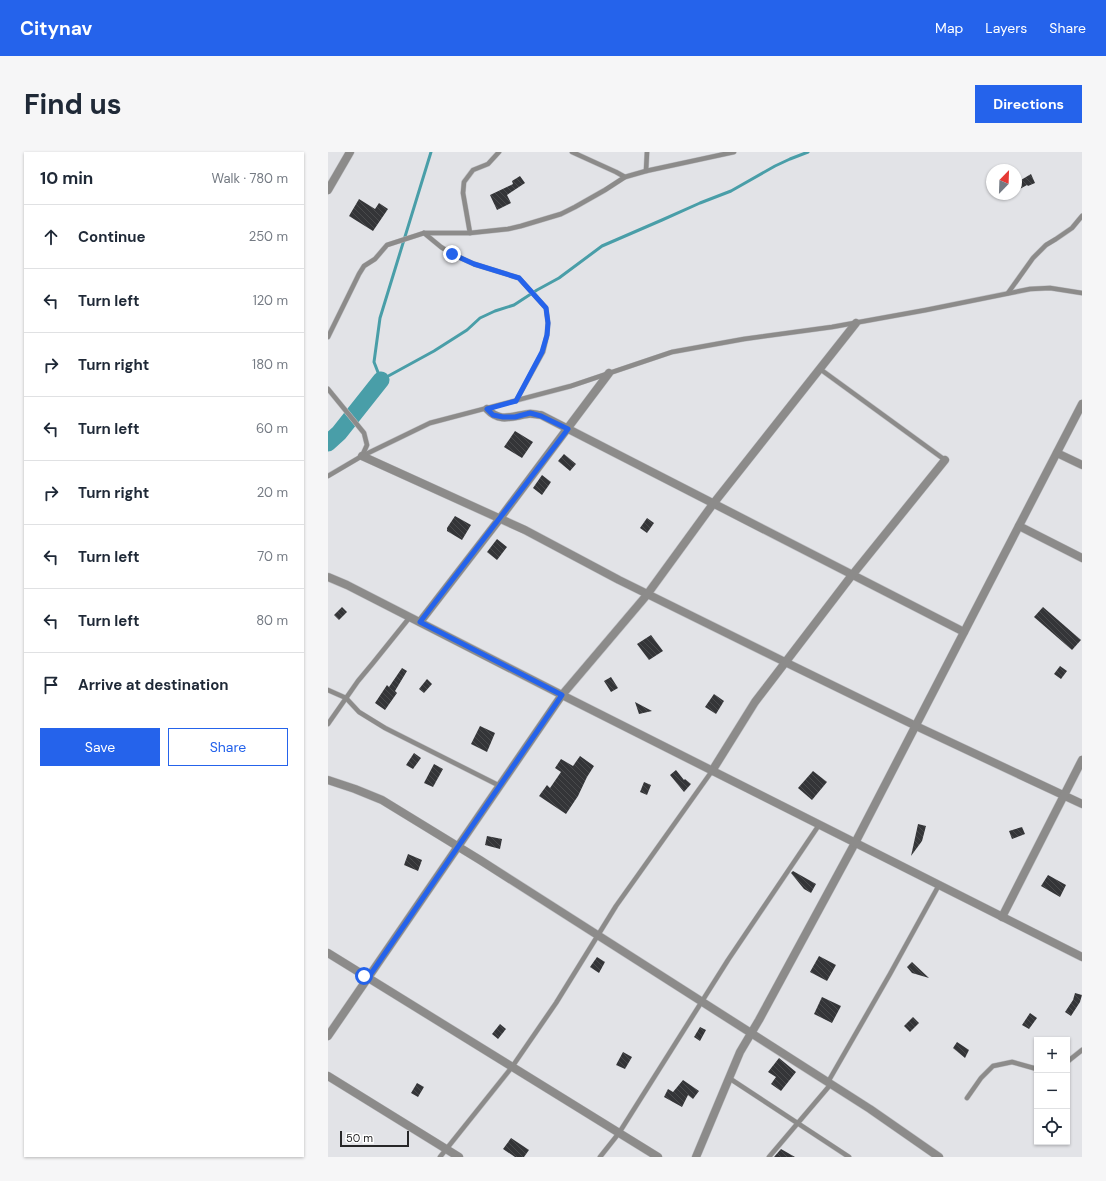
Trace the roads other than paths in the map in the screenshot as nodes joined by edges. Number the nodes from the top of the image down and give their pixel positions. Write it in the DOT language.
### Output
graph roads {
  1 [pos="350,152"];
  2 [pos="499,152"];
  3 [pos="572,152"];
  4 [pos="647,152"];
  5 [pos="734,152"];
  6 [pos="646,171"];
  7 [pos="625,177"];
  8 [pos="328,190"];
  9 [pos="1082,216"];
  10 [pos="470,232"];
  11 [pos="424,233"];
  12 [pos="1008,293"];
  13 [pos="1082,293"];
  14 [pos="856,323"];
  15 [pos="328,337"];
  16 [pos="820,369"];
  17 [pos="609,373"];
  18 [pos="328,389"];
  19 [pos="516,401"];
  20 [pos="1082,404"];
  21 [pos="487,409"];
  22 [pos="568,429"];
  23 [pos="1057,452"];
  24 [pos="362,456"];
  25 [pos="945,460"];
  26 [pos="1082,465"];
  27 [pos="328,476"];
  28 [pos="713,504"];
  29 [pos="500,518"];
  30 [pos="1019,526"];
  31 [pos="1082,558"];
  32 [pos="852,575"];
  33 [pos="328,577"];
  34 [pos="648,594"];
  35 [pos="410,617"];
  36 [pos="420,622"];
  37 [pos="964,632"];
  38 [pos="785,662"];
  39 [pos="328,690"];
  40 [pos="562,695"];
  41 [pos="346,698"];
  42 [pos="328,724"];
  43 [pos="916,726"];
  44 [pos="1082,760"];
  45 [pos="712,771"];
  46 [pos="328,780"];
  47 [pos="500,786"];
  48 [pos="1064,796"];
  49 [pos="1082,804"];
  50 [pos="818,825"];
  51 [pos="855,843"];
  52 [pos="458,846"];
  53 [pos="939,885"];
  54 [pos="1002,917"];
  55 [pos="598,935"];
  56 [pos="328,953"];
  57 [pos="1082,957"];
  58 [pos="368,978"];
  59 [pos="702,1001"];
  60 [pos="752,1033"];
  61 [pos="328,1036"];
  62 [pos="1082,1050"];
  63 [pos="1070,1060"];
  64 [pos="512,1067"];
  65 [pos="1034,1068"];
  66 [pos="328,1076"];
  67 [pos="729,1078"];
  68 [pos="830,1083"];
  69 [pos="968,1098"];
  70 [pos="798,1123"];
  71 [pos="619,1133"];
  72 [pos="446,1149"];
  73 [pos="440,1157"];
  74 [pos="459,1157"];
  75 [pos="600,1157"];
  76 [pos="658,1157"];
  77 [pos="696,1157"];
  78 [pos="769,1157"];
  79 [pos="849,1157"];
  80 [pos="939,1157"];
  1 -- 8 [label="street"];
  2 -- 10 [label="lane"];
  3 -- 7 [label="lane"];
  4 -- 6 [label="lane"];
  5 -- 6 [label="lane"];
  6 -- 7 [label="lane"];
  7 -- 10 [label="lane"];
  9 -- 12 [label="lane"];
  10 -- 11 [label="lane"];
  11 -- 15 [label="lane"];
  11 -- 19 [label="lane"];
  12 -- 13 [label="lane"];
  12 -- 14 [label="lane"];
  14 -- 16 [label="street"];
  14 -- 17 [label="lane"];
  16 -- 25 [label="lane"];
  16 -- 28 [label="street"];
  17 -- 19 [label="lane"];
  17 -- 22 [label="street"];
  18 -- 24 [label="lane"];
  19 -- 21 [label="lane"];
  20 -- 23 [label="street"];
  21 -- 22 [label="street"];
  21 -- 24 [label="lane"];
  22 -- 28 [label="street"];
  22 -- 29 [label="street"];
  23 -- 26 [label="street"];
  23 -- 30 [label="street"];
  24 -- 27 [label="lane"];
  24 -- 29 [label="street"];
  25 -- 32 [label="street"];
  28 -- 32 [label="street"];
  28 -- 34 [label="street"];
  29 -- 34 [label="street"];
  29 -- 36 [label="street"];
  30 -- 31 [label="street"];
  30 -- 37 [label="street"];
  32 -- 37 [label="street"];
  32 -- 38 [label="street"];
  33 -- 35 [label="street"];
  34 -- 38 [label="street"];
  34 -- 40 [label="street"];
  35 -- 36 [label="street"];
  35 -- 41 [label="lane"];
  36 -- 40 [label="street"];
  37 -- 43 [label="street"];
  38 -- 43 [label="street"];
  38 -- 45 [label="street"];
  39 -- 41 [label="lane"];
  40 -- 45 [label="street"];
  40 -- 47 [label="street"];
  41 -- 42 [label="lane"];
  41 -- 47 [label="lane"];
  43 -- 48 [label="street"];
  43 -- 51 [label="street"];
  44 -- 48 [label="street"];
  45 -- 50 [label="street"];
  45 -- 55 [label="lane"];
  46 -- 52 [label="street"];
  47 -- 52 [label="street"];
  48 -- 49 [label="street"];
  48 -- 54 [label="street"];
  50 -- 51 [label="street"];
  50 -- 59 [label="lane"];
  51 -- 53 [label="street"];
  51 -- 60 [label="street"];
  52 -- 55 [label="street"];
  52 -- 58 [label="street"];
  53 -- 54 [label="street"];
  53 -- 68 [label="lane"];
  54 -- 57 [label="street"];
  55 -- 59 [label="street"];
  55 -- 64 [label="lane"];
  56 -- 58 [label="street"];
  58 -- 61 [label="street"];
  58 -- 64 [label="street"];
  59 -- 60 [label="street"];
  59 -- 71 [label="lane"];
  60 -- 67 [label="street"];
  60 -- 68 [label="street"];
  62 -- 63 [label="lane"];
  64 -- 71 [label="street"];
  64 -- 72 [label="lane"];
  65 -- 69 [label="lane"];
  66 -- 72 [label="street"];
  67 -- 70 [label="lane"];
  67 -- 77 [label="street"];
  68 -- 70 [label="lane"];
  68 -- 80 [label="street"];
  70 -- 78 [label="lane"];
  70 -- 79 [label="lane"];
  71 -- 75 [label="lane"];
  71 -- 76 [label="street"];
  72 -- 73 [label="lane"];
  72 -- 74 [label="street"];
}
